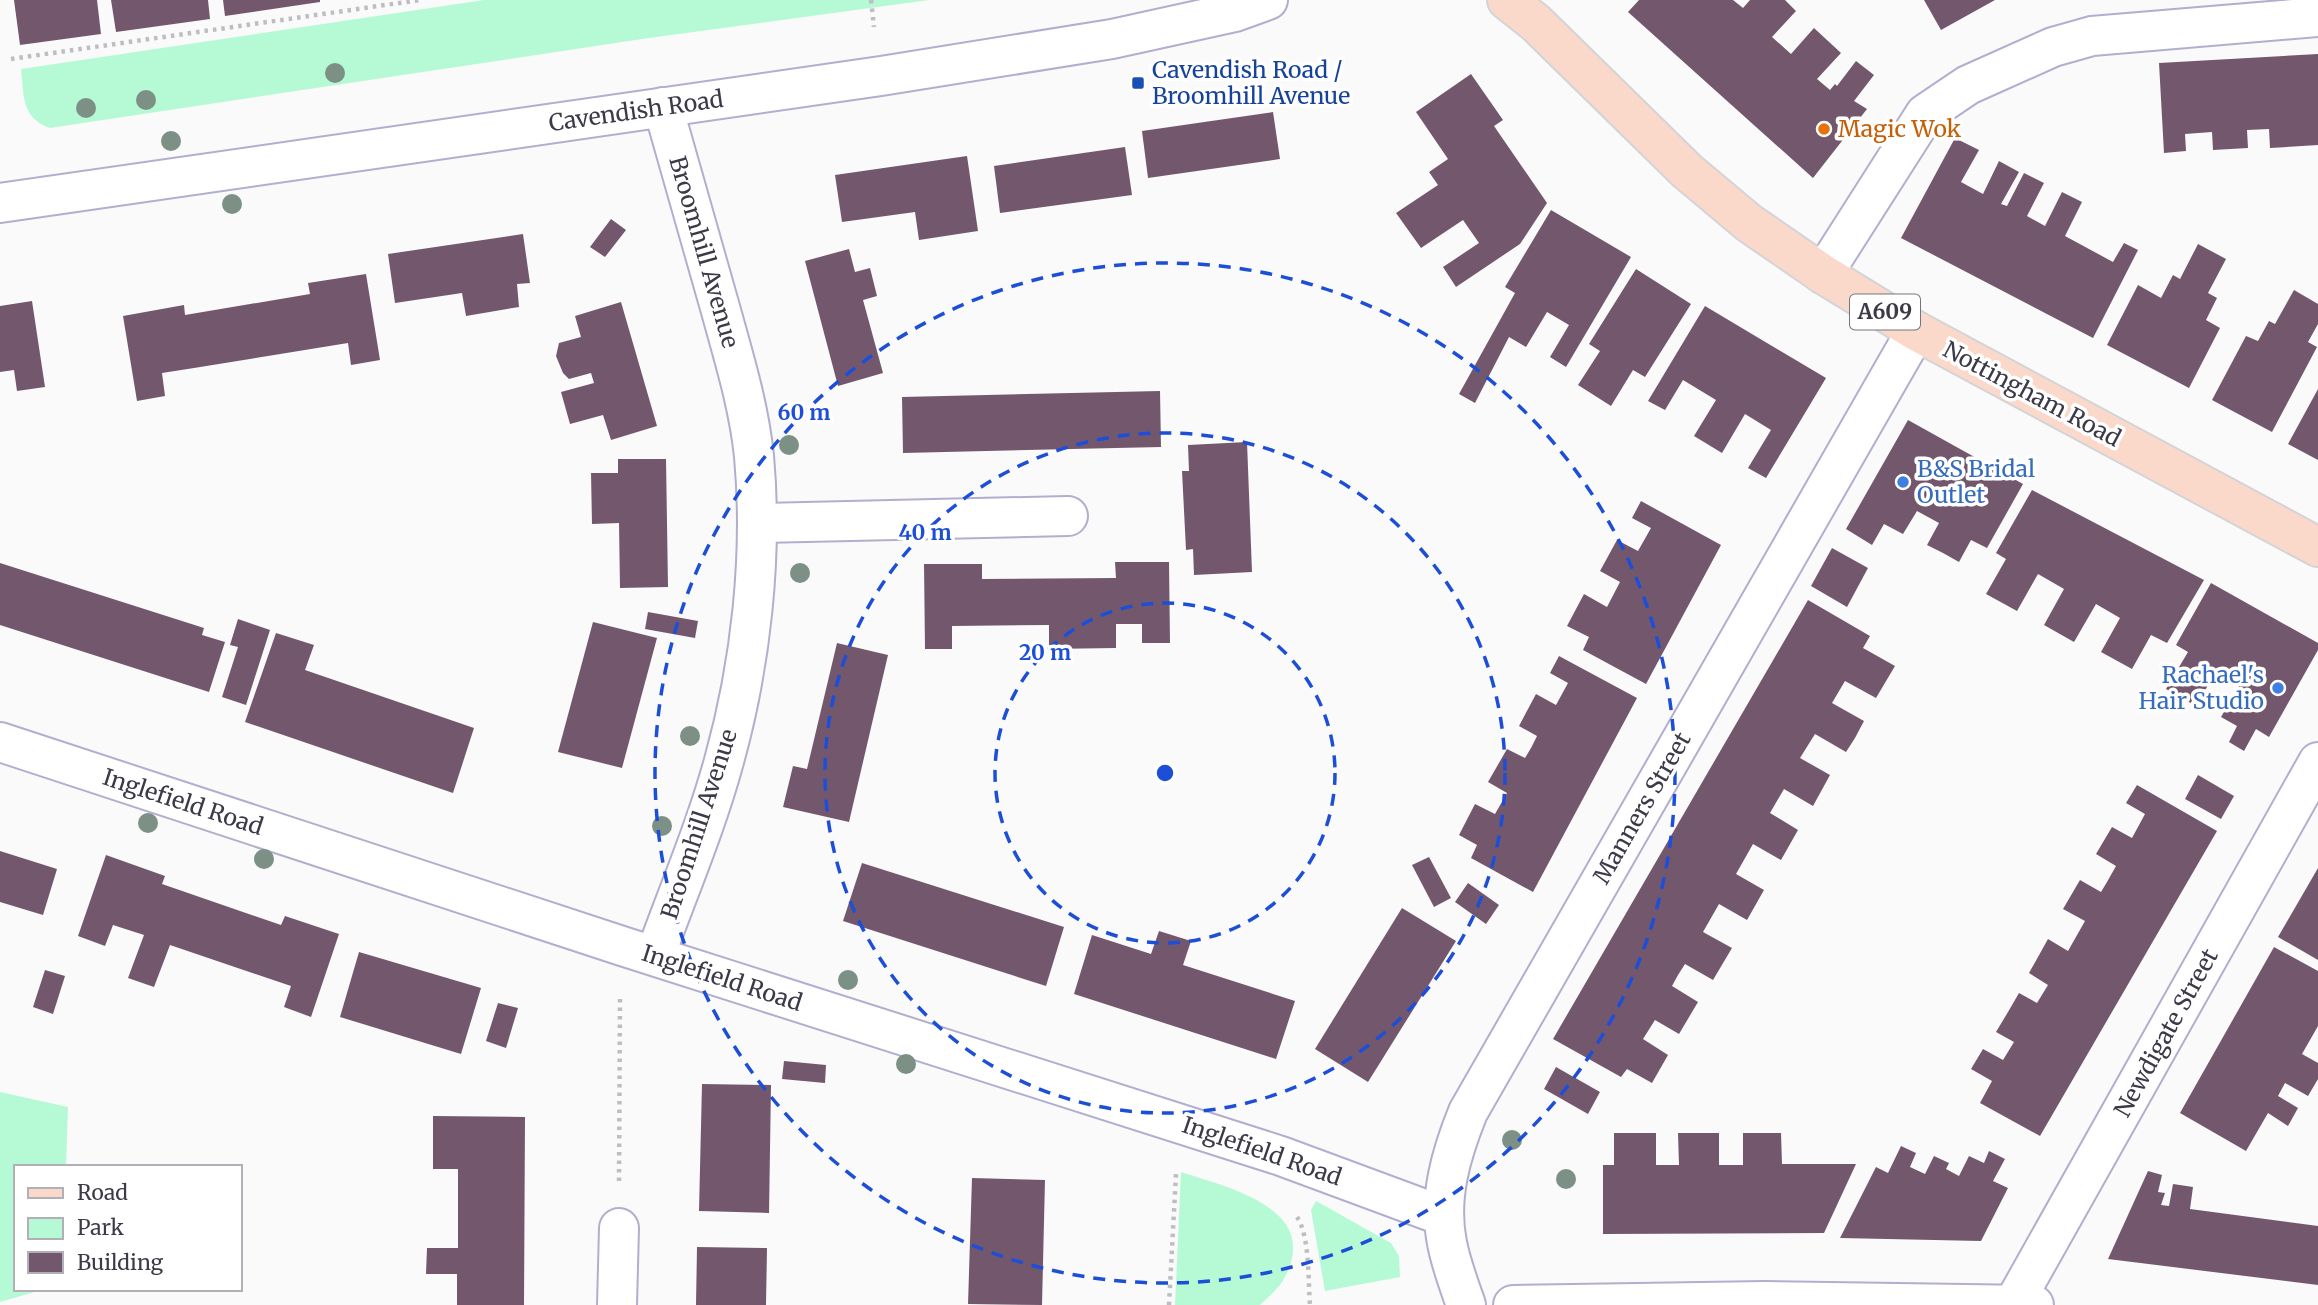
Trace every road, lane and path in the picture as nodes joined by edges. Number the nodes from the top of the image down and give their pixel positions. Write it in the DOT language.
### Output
graph roads {
  1 [pos="421,0"];
  2 [pos="871,0"];
  3 [pos="1268,0"];
  4 [pos="1507,0"];
  5 [pos="2318,17"];
  6 [pos="875,30"];
  7 [pos="11,59"];
  8 [pos="663,107"];
  9 [pos="0,203"];
  10 [pos="1823,274"];
  11 [pos="1916,331"];
  12 [pos="1068,516"];
  13 [pos="757,523"];
  14 [pos="2318,547"];
  15 [pos="0,742"];
  16 [pos="2318,762"];
  17 [pos="655,956"];
  18 [pos="621,993"];
  19 [pos="1176,1173"];
  20 [pos="1294,1213"];
  21 [pos="1443,1216"];
  22 [pos="619,1228"];
  23 [pos="1864,1304"];
  24 [pos="2024,1304"];
  25 [pos="617,1305"];
  26 [pos="1169,1305"];
  27 [pos="1310,1305"];
  28 [pos="1466,1305"];
  29 [pos="1513,1305"];
  1 -- 7 [label="path"];
  2 -- 6 [label="path"];
  3 -- 8 [label="street, Cavendish Road"];
  4 -- 10 [label="main road, Nottingham Road / A609"];
  5 -- 10 [label="street"];
  8 -- 9 [label="street, Cavendish Road"];
  8 -- 13 [label="street, Broomhill Avenue"];
  10 -- 11 [label="main road, Nottingham Road / A609"];
  11 -- 14 [label="main road, Nottingham Road / A609"];
  11 -- 21 [label="street, Manners Street"];
  12 -- 13 [label="street"];
  13 -- 17 [label="street, Broomhill Avenue"];
  15 -- 17 [label="street, Inglefield Road"];
  16 -- 24 [label="street, Newdigate Street"];
  17 -- 21 [label="street, Inglefield Road"];
  18 -- 22 [label="path"];
  19 -- 26 [label="path"];
  20 -- 27 [label="path"];
  21 -- 28 [label="street, Manners Street"];
  22 -- 25 [label="street"];
  23 -- 24 [label="street"];
  23 -- 29 [label="street"];
}
